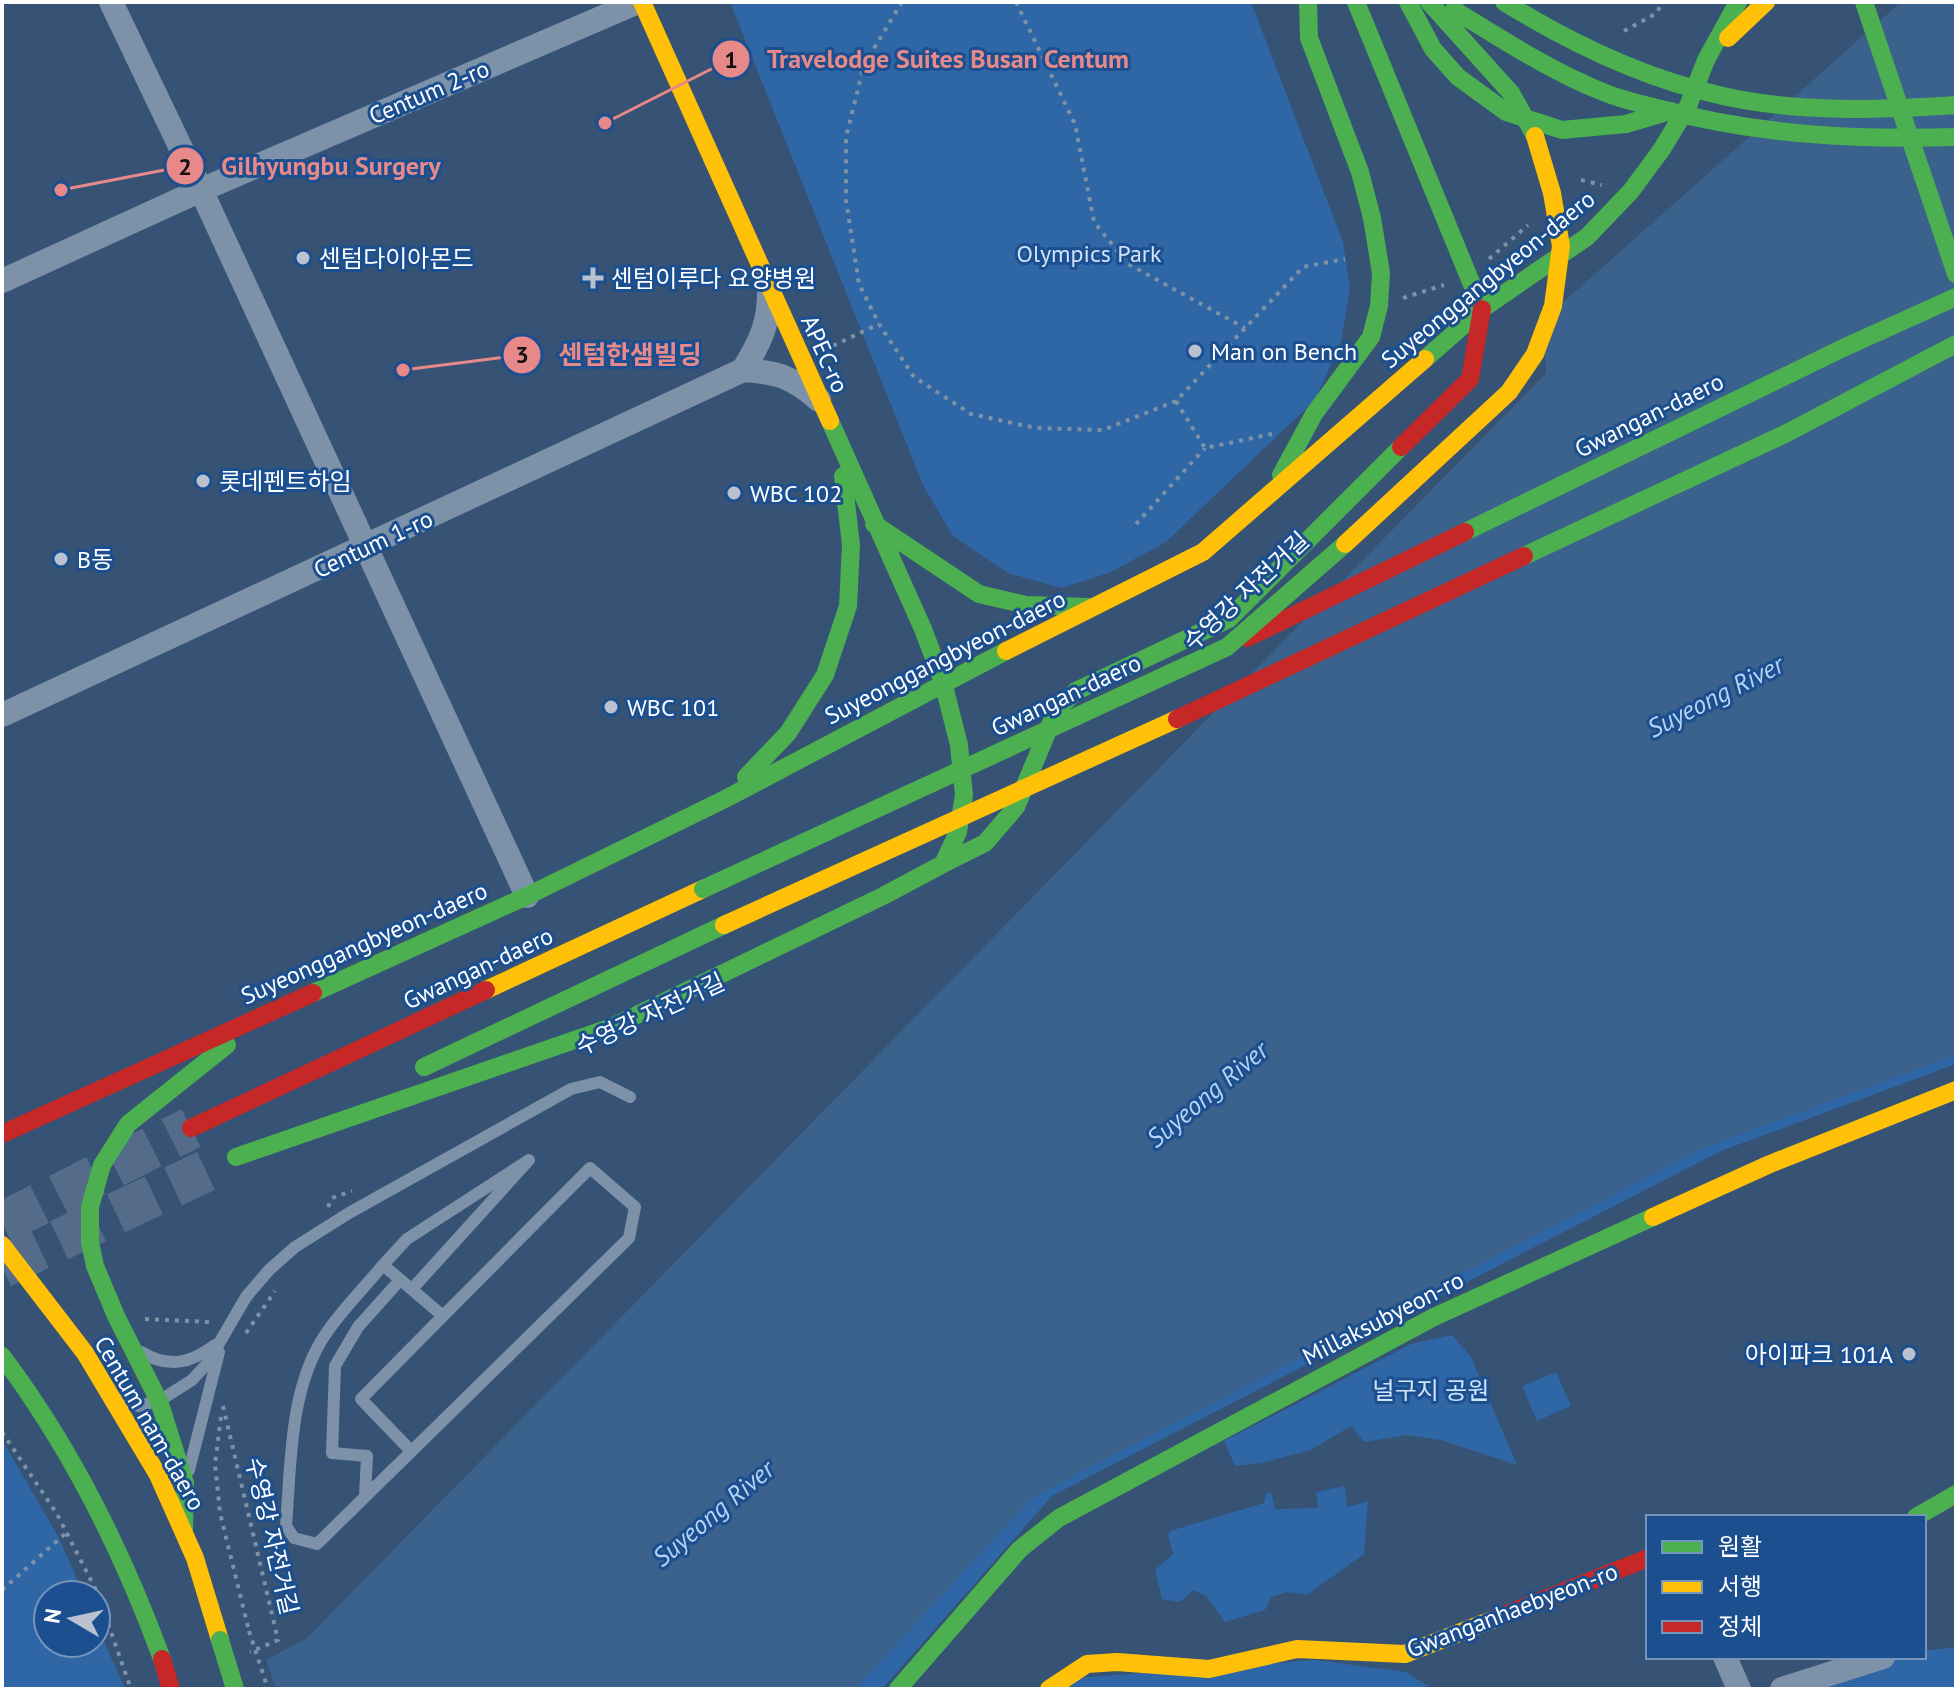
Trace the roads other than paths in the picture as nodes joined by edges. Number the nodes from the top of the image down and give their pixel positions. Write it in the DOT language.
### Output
graph roads {
  1 [pos="111,2"];
  2 [pos="640,2"];
  3 [pos="1308,2"];
  4 [pos="1335,2"];
  5 [pos="1356,2"];
  6 [pos="1363,2"];
  7 [pos="1408,2"];
  8 [pos="1429,2"];
  9 [pos="1443,2"];
  10 [pos="1504,2"];
  11 [pos="1738,2"];
  12 [pos="1766,2"];
  13 [pos="1863,3"];
  14 [pos="662,17"];
  15 [pos="663,48"];
  16 [pos="1706,60"];
  17 [pos="1382,67"];
  18 [pos="1956,105"];
  19 [pos="1688,106"];
  20 [pos="1956,137"];
  21 [pos="201,190"];
  22 [pos="1956,274"];
  23 [pos="2,281"];
  24 [pos="769,287"];
  25 [pos="1956,297"];
  26 [pos="1482,309"];
  27 [pos="1956,344"];
  28 [pos="743,370"];
  29 [pos="819,400"];
  30 [pos="839,445"];
  31 [pos="1271,493"];
  32 [pos="874,524"];
  33 [pos="366,547"];
  34 [pos="1096,607"];
  35 [pos="1227,647"];
  36 [pos="943,682"];
  37 [pos="2,715"];
  38 [pos="725,799"];
  39 [pos="943,864"];
  40 [pos="527,896"];
  41 [pos="268,1013"];
  42 [pos="408,1075"];
  43 [pos="379,1088"];
  44 [pos="1956,1090"];
  45 [pos="630,1097"];
  46 [pos="191,1128"];
  47 [pos="2,1134"];
  48 [pos="236,1157"];
  49 [pos="216,1166"];
  50 [pos="2,1245"];
  51 [pos="383,1265"];
  52 [pos="400,1280"];
  53 [pos="412,1289"];
  54 [pos="443,1316"];
  55 [pos="221,1341"];
  56 [pos="131,1346"];
  57 [pos="2,1356"];
  58 [pos="105,1387"];
  59 [pos="159,1401"];
  60 [pos="411,1451"];
  61 [pos="185,1483"];
  62 [pos="1956,1494"];
  63 [pos="365,1496"];
  64 [pos="1919,1515"];
  65 [pos="184,1529"];
  66 [pos="1646,1559"];
  67 [pos="1726,1659"];
  68 [pos="1877,1659"];
  69 [pos="171,1689"];
  70 [pos="235,1689"];
  71 [pos="898,1689"];
  72 [pos="1049,1689"];
  73 [pos="1739,1689"];
  74 [pos="1782,1689"];
  1 -- 21 [label="street"];
  2 -- 15 [label="main road, APEC-ro"];
  2 -- 21 [label="street, Centum 2-ro"];
  3 -- 31 [label="main road"];
  4 -- 17 [label="main road"];
  5 -- 17 [label="main road"];
  6 -- 17 [label="main road"];
  7 -- 19 [label="main road"];
  8 -- 35 [label="main road, bridge"];
  9 -- 20 [label="main road, bridge"];
  10 -- 18 [label="main road, bridge"];
  11 -- 16 [label="main road, Suyeonggangbyeon-daero"];
  12 -- 16 [label="main road"];
  13 -- 22 [label="main road, bridge"];
  14 -- 15 [label="lane"];
  15 -- 24 [label="main road, APEC-ro"];
  16 -- 19 [label="main road, Suyeonggangbyeon-daero"];
  17 -- 26 [label="main road"];
  19 -- 26 [label="main road, Suyeonggangbyeon-daero"];
  21 -- 23 [label="street, Centum 2-ro"];
  21 -- 33 [label="street"];
  24 -- 28 [label="street"];
  24 -- 29 [label="main road, APEC-ro"];
  25 -- 35 [label="main road, Gwangan-daero, bridge"];
  26 -- 31 [label="main road, Suyeonggangbyeon-daero"];
  26 -- 39 [label="main road"];
  27 -- 42 [label="main road, bridge"];
  28 -- 29 [label="street"];
  28 -- 33 [label="street, Centum 1-ro"];
  29 -- 30 [label="main road, APEC-ro"];
  30 -- 32 [label="main road, APEC-ro"];
  30 -- 38 [label="main road"];
  31 -- 34 [label="main road, Suyeonggangbyeon-daero"];
  32 -- 34 [label="main road"];
  32 -- 36 [label="main road, APEC-ro"];
  33 -- 37 [label="street, Centum 1-ro"];
  33 -- 40 [label="street"];
  34 -- 36 [label="main road, Suyeonggangbyeon-daero"];
  35 -- 46 [label="main road, Gwangan-daero, bridge"];
  36 -- 38 [label="main road, Suyeonggangbyeon-daero"];
  36 -- 39 [label="main road, APEC-ro"];
  38 -- 40 [label="main road, Suyeonggangbyeon-daero"];
  39 -- 48 [label="main road"];
  40 -- 41 [label="main road, Suyeonggangbyeon-daero"];
  41 -- 47 [label="main road, Suyeonggangbyeon-daero"];
  41 -- 56 [label="main road"];
  43 -- 48 [label="main road"];
  44 -- 71 [label="main road, Millaksubyeon-ro"];
  45 -- 55 [label="lane"];
  48 -- 49 [label="main road"];
  50 -- 58 [label="main road, Centum nam-daero"];
  51 -- 52 [label="lane"];
  51 -- 53 [label="lane"];
  51 -- 63 [label="lane"];
  52 -- 53 [label="lane"];
  52 -- 63 [label="lane"];
  53 -- 54 [label="lane"];
  54 -- 60 [label="lane"];
  54 -- 60 [label="lane"];
  55 -- 56 [label="lane"];
  55 -- 59 [label="lane"];
  55 -- 61 [label="lane"];
  56 -- 59 [label="main road"];
  57 -- 69 [label="main road, bridge"];
  58 -- 59 [label="lane"];
  58 -- 65 [label="main road, Centum nam-daero"];
  59 -- 61 [label="main road"];
  60 -- 63 [label="lane"];
  61 -- 65 [label="main road"];
  62 -- 64 [label="main road"];
  65 -- 70 [label="main road, Centum nam-daero, bridge"];
  66 -- 72 [label="main road, Gwanganhaebyeon-ro"];
  67 -- 73 [label="street"];
  68 -- 74 [label="street"];
}
